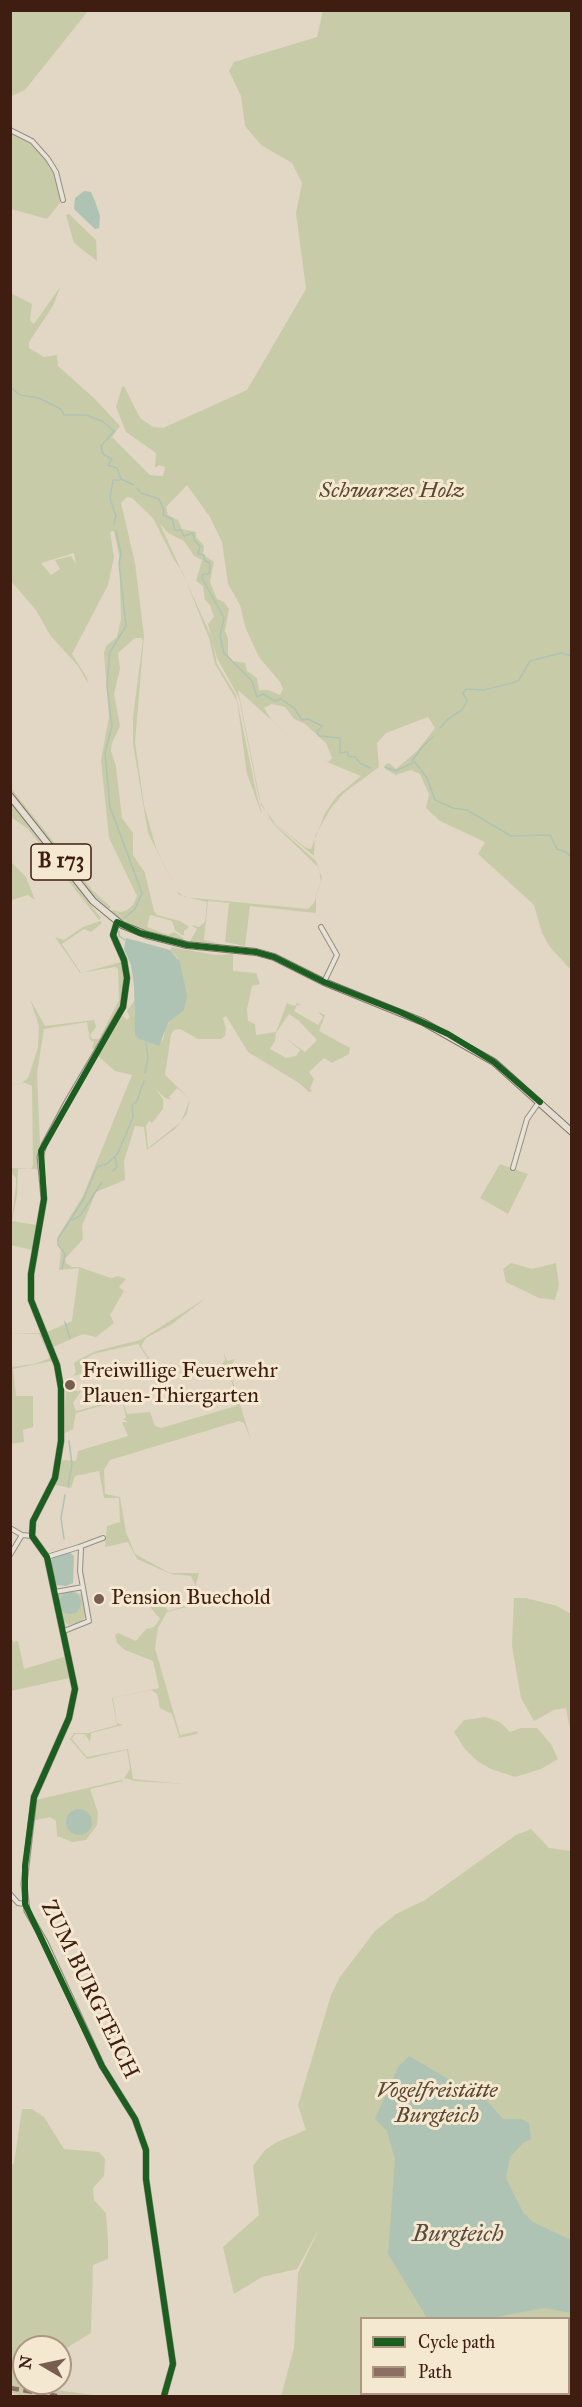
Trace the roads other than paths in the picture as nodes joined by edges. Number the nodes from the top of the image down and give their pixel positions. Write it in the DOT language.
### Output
graph roads {
  1 [pos="10,130"];
  2 [pos="63,201"];
  3 [pos="10,796"];
  4 [pos="117,922"];
  5 [pos="321,927"];
  6 [pos="324,982"];
  7 [pos="540,1102"];
  8 [pos="572,1132"];
  9 [pos="513,1168"];
  10 [pos="10,1528"];
  11 [pos="22,1535"];
  12 [pos="32,1536"];
  13 [pos="104,1538"];
  14 [pos="78,1547"];
  15 [pos="10,1555"];
  16 [pos="47,1557"];
  17 [pos="83,1587"];
  18 [pos="55,1592"];
  19 [pos="64,1630"];
  20 [pos="10,1894"];
  21 [pos="25,1904"];
  22 [pos="164,2397"];
  1 -- 2 [label="street"];
  3 -- 4 [label="main road, B 173"];
  4 -- 6 [label="main road, B 173"];
  4 -- 12 [label="street"];
  5 -- 6 [label="street"];
  6 -- 7 [label="main road, B 173"];
  7 -- 8 [label="main road, B 173"];
  7 -- 9 [label="street"];
  10 -- 11 [label="street"];
  11 -- 12 [label="street"];
  11 -- 15 [label="street"];
  12 -- 16 [label="street, ZUM BURGTEICH"];
  13 -- 14 [label="street"];
  14 -- 16 [label="street"];
  14 -- 17 [label="street"];
  16 -- 18 [label="street, ZUM BURGTEICH"];
  17 -- 18 [label="street"];
  17 -- 19 [label="street"];
  18 -- 19 [label="street, ZUM BURGTEICH"];
  19 -- 21 [label="street, ZUM BURGTEICH"];
  20 -- 21 [label="street"];
  21 -- 22 [label="street, ZUM BURGTEICH"];
}
